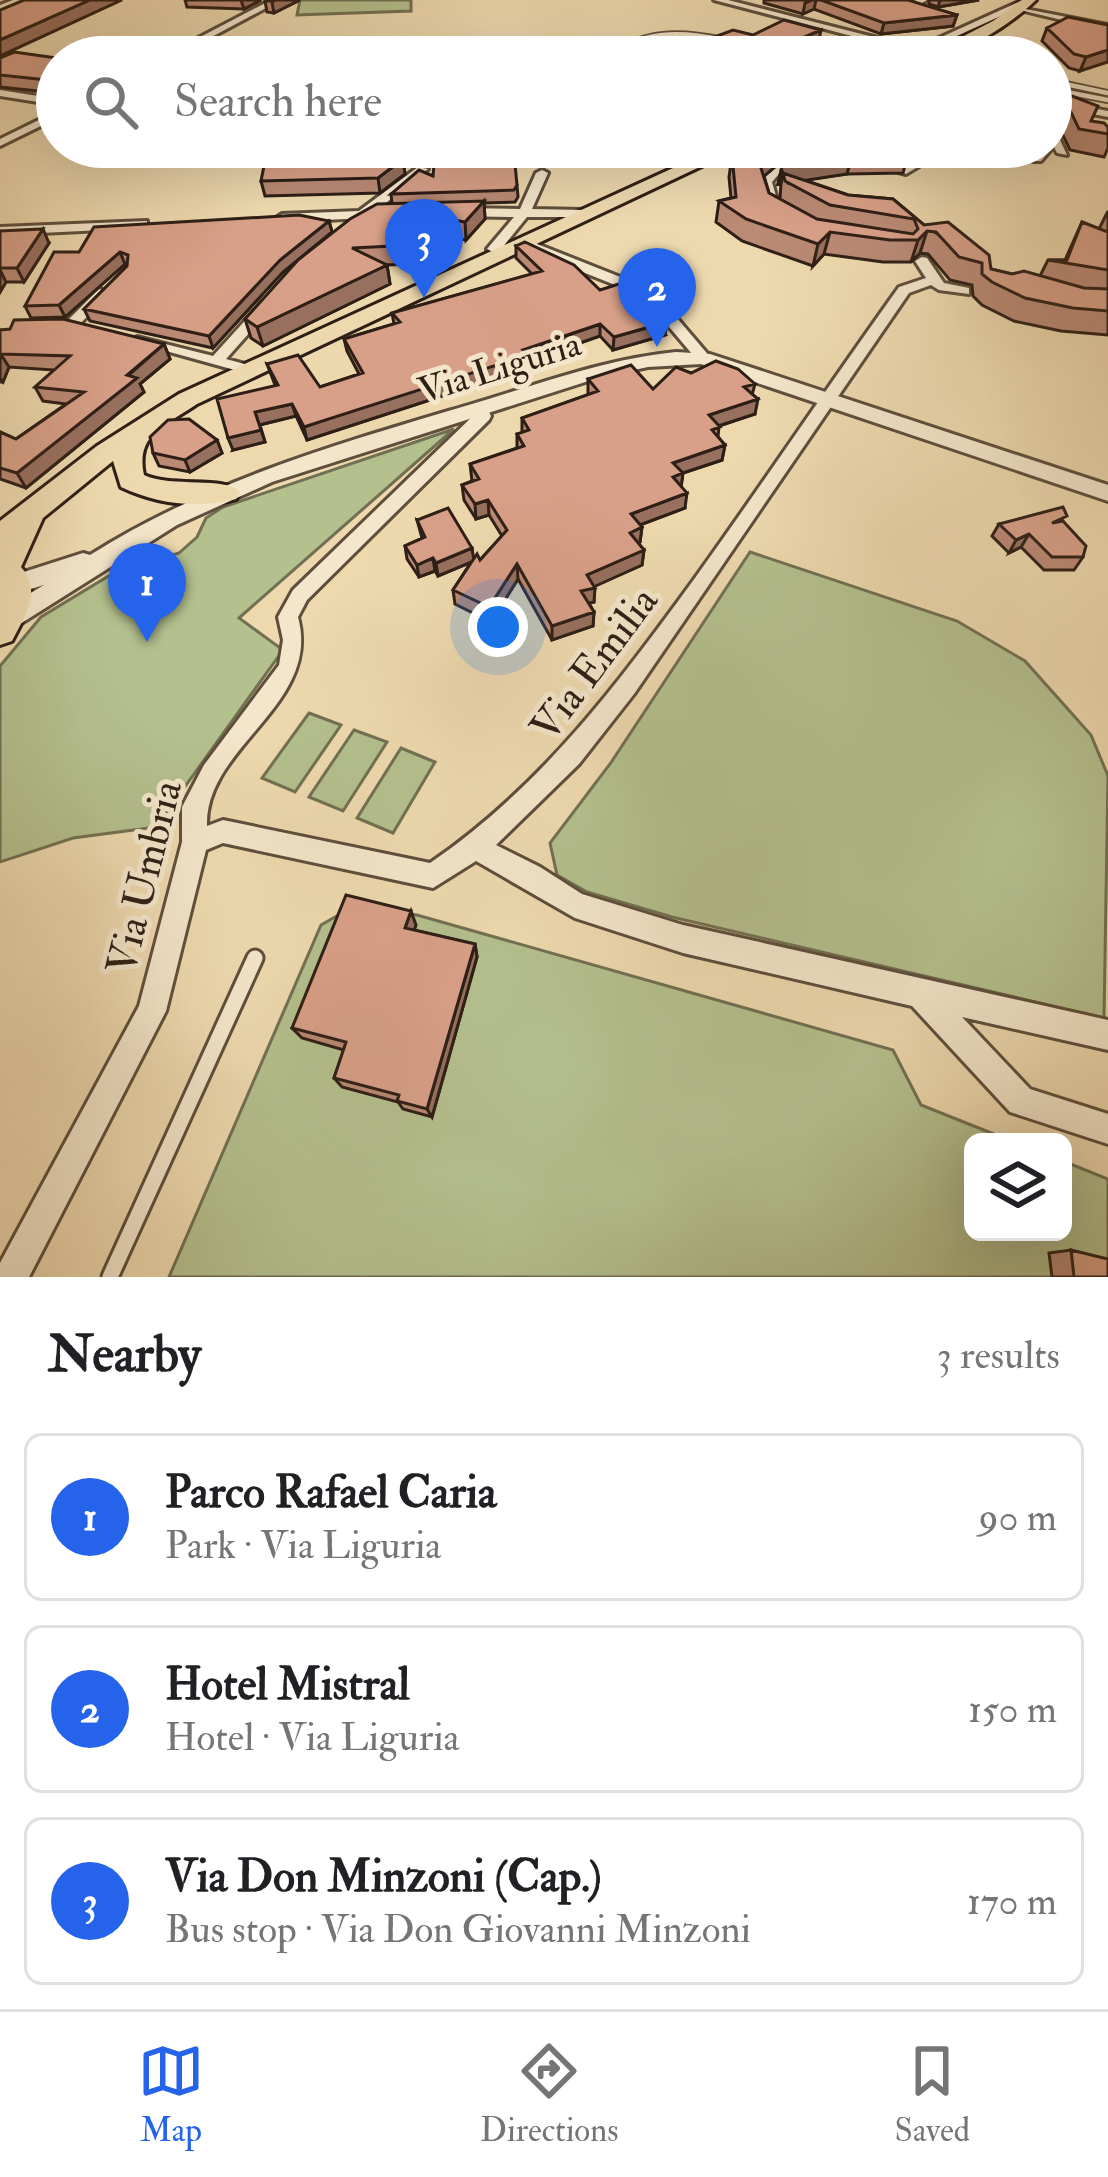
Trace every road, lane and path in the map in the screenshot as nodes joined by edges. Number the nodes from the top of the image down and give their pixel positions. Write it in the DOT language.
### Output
graph roads {
  1 [pos="20,0"];
  2 [pos="277,0"];
  3 [pos="718,0"];
  4 [pos="922,0"];
  5 [pos="1027,3"];
  6 [pos="0,8"];
  7 [pos="934,13"];
  8 [pos="952,18"];
  9 [pos="977,25"];
  10 [pos="1108,28"];
  11 [pos="208,36"];
  12 [pos="653,36"];
  13 [pos="702,36"];
  14 [pos="858,36"];
  15 [pos="958,36"];
  16 [pos="963,36"];
  17 [pos="0,93"];
  18 [pos="1072,96"];
  19 [pos="1072,96"];
  20 [pos="36,99"];
  21 [pos="1108,104"];
  22 [pos="36,125"];
  23 [pos="0,143"];
  24 [pos="686,168"];
  25 [pos="804,168"];
  26 [pos="422,169"];
  27 [pos="542,173"];
  28 [pos="526,210"];
  29 [pos="409,213"];
  30 [pos="433,213"];
  31 [pos="362,214"];
  32 [pos="584,214"];
  33 [pos="789,217"];
  34 [pos="272,219"];
  35 [pos="158,224"];
  36 [pos="346,229"];
  37 [pos="0,231"];
  38 [pos="523,243"];
  39 [pos="501,252"];
  40 [pos="938,278"];
  41 [pos="111,286"];
  42 [pos="276,295"];
  43 [pos="70,325"];
  44 [pos="47,326"];
  45 [pos="93,331"];
  46 [pos="116,336"];
  47 [pos="703,358"];
  48 [pos="216,361"];
  49 [pos="247,369"];
  50 [pos="826,398"];
  51 [pos="480,409"];
  52 [pos="141,427"];
  53 [pos="226,493"];
  54 [pos="1108,494"];
  55 [pos="47,502"];
  56 [pos="0,536"];
  57 [pos="6,595"];
  58 [pos="194,842"];
  59 [pos="476,848"];
  60 [pos="255,958"];
  61 [pos="920,994"];
  62 [pos="1108,1035"];
  63 [pos="1108,1129"];
  64 [pos="11,1277"];
  65 [pos="110,1277"];
  1 -- 6 [label="street"];
  2 -- 11 [label="street"];
  3 -- 14 [label="street"];
  4 -- 7 [label="street"];
  5 -- 9 [label="street"];
  5 -- 10 [label="street"];
  5 -- 16 [label="main road"];
  8 -- 9 [label="street"];
  9 -- 15 [label="street"];
  12 -- 13 [label="lane"];
  17 -- 20 [label="street"];
  18 -- 21 [label="street"];
  19 -- 21 [label="lane"];
  22 -- 23 [label="street"];
  24 -- 32 [label="main road"];
  25 -- 33 [label="street"];
  26 -- 31 [label="street"];
  27 -- 28 [label="street"];
  28 -- 30 [label="street"];
  28 -- 32 [label="street"];
  28 -- 39 [label="street"];
  29 -- 31 [label="street"];
  31 -- 34 [label="street"];
  31 -- 36 [label="street"];
  32 -- 38 [label="main road"];
  35 -- 37 [label="street"];
  38 -- 39 [label="main road"];
  38 -- 47 [label="street"];
  39 -- 49 [label="main road"];
  40 -- 50 [label="street, Via Emilia"];
  41 -- 43 [label="street"];
  42 -- 48 [label="street"];
  43 -- 44 [label="street"];
  43 -- 45 [label="street"];
  46 -- 48 [label="street"];
  47 -- 50 [label="street, Via Liguria"];
  47 -- 51 [label="street, Via Liguria"];
  48 -- 49 [label="street"];
  49 -- 52 [label="main road"];
  50 -- 54 [label="street, Via Liguria"];
  50 -- 59 [label="street, Via Emilia"];
  51 -- 53 [label="street, Via Liguria"];
  51 -- 58 [label="street, Via Umbria"];
  52 -- 53 [label="main road"];
  52 -- 55 [label="main road"];
  53 -- 57 [label="street, Via Liguria"];
  55 -- 56 [label="main road"];
  55 -- 57 [label="main road"];
  58 -- 59 [label="street, Via Emilia"];
  58 -- 64 [label="street, Via Umbria"];
  59 -- 61 [label="street"];
  60 -- 65 [label="lane"];
  61 -- 62 [label="street"];
  61 -- 63 [label="street"];
}
